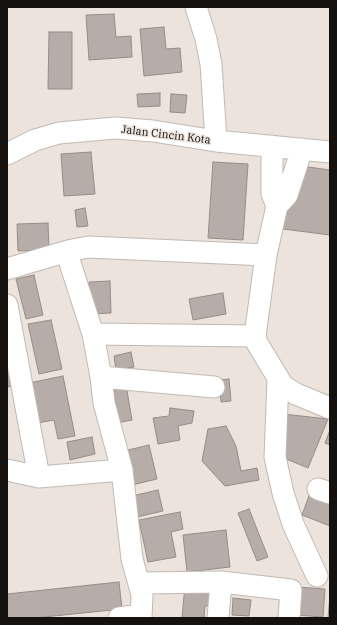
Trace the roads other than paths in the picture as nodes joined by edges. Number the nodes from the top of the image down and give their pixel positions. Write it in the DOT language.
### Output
graph roads {
  1 [pos="196,7"];
  2 [pos="216,141"];
  3 [pos="272,146"];
  4 [pos="302,149"];
  5 [pos="330,152"];
  6 [pos="7,154"];
  7 [pos="277,206"];
  8 [pos="68,251"];
  9 [pos="266,255"];
  10 [pos="7,269"];
  11 [pos="7,305"];
  12 [pos="93,334"];
  13 [pos="255,336"];
  14 [pos="101,377"];
  15 [pos="278,379"];
  16 [pos="214,387"];
  17 [pos="330,408"];
  18 [pos="7,470"];
  19 [pos="122,470"];
  20 [pos="38,477"];
  21 [pos="324,577"];
  22 [pos="221,582"];
  23 [pos="140,583"];
  24 [pos="291,590"];
  25 [pos="141,616"];
  26 [pos="119,618"];
  27 [pos="218,618"];
  28 [pos="289,618"];
  1 -- 2 [label="street"];
  2 -- 3 [label="street, Jalan Cincin Kota"];
  2 -- 6 [label="street, Jalan Cincin Kota"];
  3 -- 4 [label="street, Jalan Cincin Kota"];
  3 -- 7 [label="street"];
  4 -- 5 [label="street, Jalan Cincin Kota"];
  4 -- 7 [label="street"];
  7 -- 9 [label="street"];
  8 -- 9 [label="street"];
  8 -- 10 [label="street"];
  8 -- 12 [label="street"];
  9 -- 13 [label="street"];
  11 -- 20 [label="street"];
  12 -- 13 [label="street"];
  12 -- 14 [label="street"];
  13 -- 15 [label="street"];
  14 -- 16 [label="street"];
  14 -- 19 [label="street"];
  15 -- 17 [label="street"];
  15 -- 21 [label="street"];
  18 -- 20 [label="street"];
  19 -- 20 [label="street"];
  19 -- 23 [label="street"];
  21 -- 24 [label="street"];
  22 -- 23 [label="street"];
  22 -- 24 [label="street"];
  22 -- 27 [label="street"];
  23 -- 25 [label="street"];
  24 -- 28 [label="street"];
  25 -- 26 [label="street"];
}
